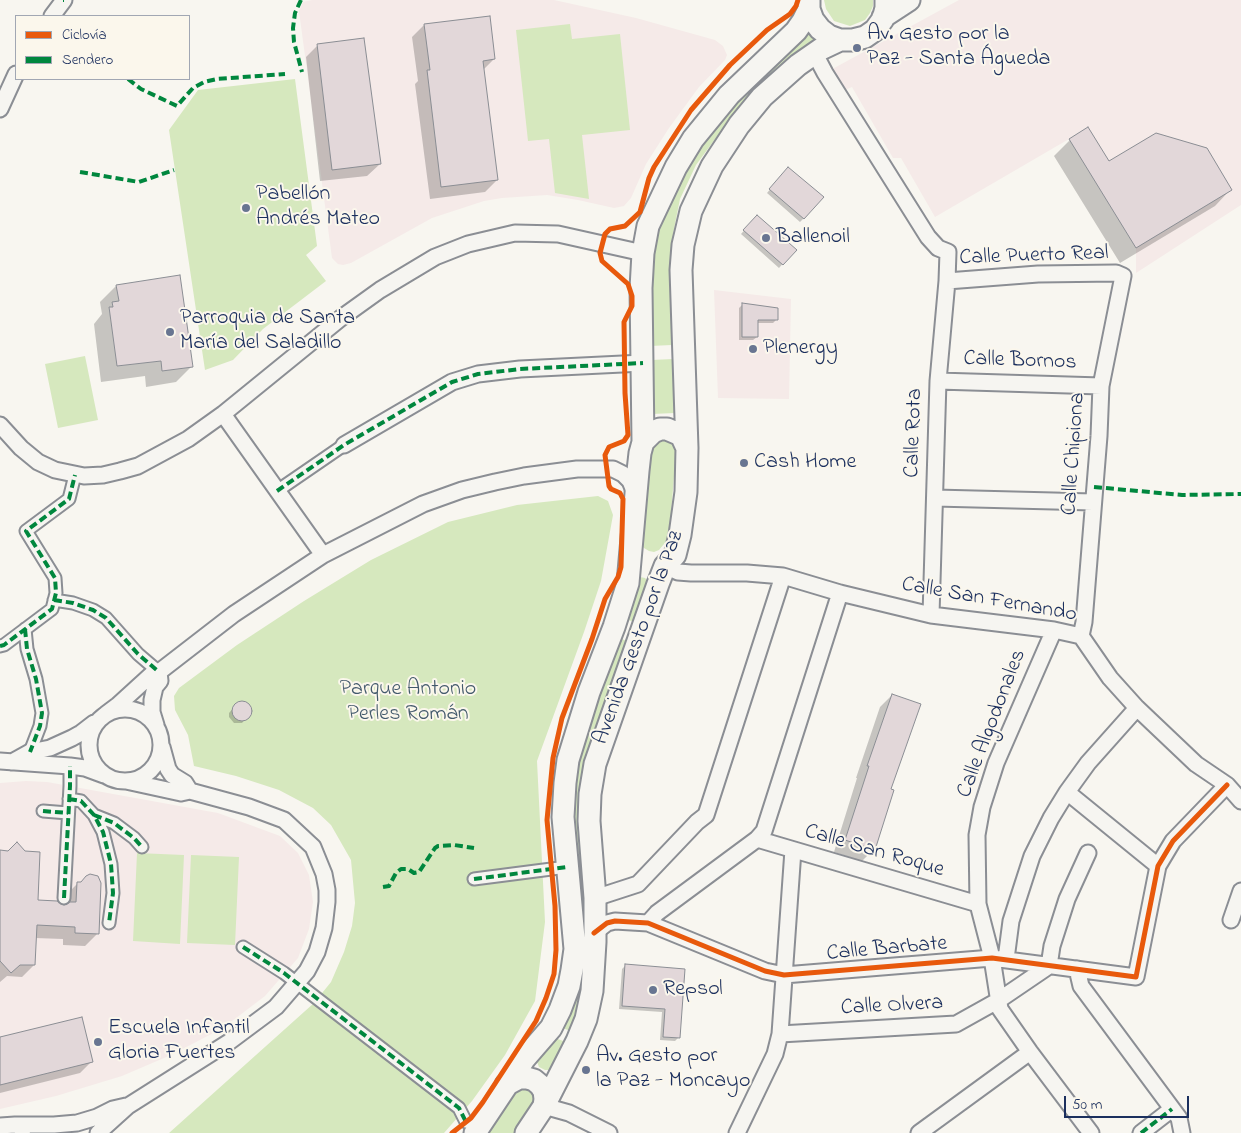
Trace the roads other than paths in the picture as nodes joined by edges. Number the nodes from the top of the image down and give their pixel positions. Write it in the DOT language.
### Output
graph roads {
  1 [pos="64,0"];
  2 [pos="909,0"];
  3 [pos="809,4"];
  4 [pos="885,9"];
  5 [pos="53,15"];
  6 [pos="840,40"];
  7 [pos="815,54"];
  8 [pos="15,76"];
  9 [pos="0,109"];
  10 [pos="643,253"];
  11 [pos="1123,276"];
  12 [pos="947,281"];
  13 [pos="643,363"];
  14 [pos="938,381"];
  15 [pos="1101,386"];
  16 [pos="223,414"];
  17 [pos="0,424"];
  18 [pos="344,445"];
  19 [pos="641,448"];
  20 [pos="688,448"];
  21 [pos="613,468"];
  22 [pos="74,475"];
  23 [pos="277,491"];
  24 [pos="636,492"];
  25 [pos="934,498"];
  26 [pos="1093,502"];
  27 [pos="631,551"];
  28 [pos="323,555"];
  29 [pos="665,566"];
  30 [pos="783,576"];
  31 [pos="840,593"];
  32 [pos="54,600"];
  33 [pos="931,615"];
  34 [pos="25,629"];
  35 [pos="1054,630"];
  36 [pos="1081,636"];
  37 [pos="0,646"];
  38 [pos="159,672"];
  39 [pos="1137,708"];
  40 [pos="102,717"];
  41 [pos="156,725"];
  42 [pos="161,743"];
  43 [pos="30,752"];
  44 [pos="6,762"];
  45 [pos="70,766"];
  46 [pos="108,776"];
  47 [pos="126,781"];
  48 [pos="1227,785"];
  49 [pos="190,791"];
  50 [pos="1067,792"];
  51 [pos="69,799"];
  52 [pos="1241,801"];
  53 [pos="43,811"];
  54 [pos="68,813"];
  55 [pos="94,815"];
  56 [pos="757,839"];
  57 [pos="142,847"];
  58 [pos="793,850"];
  59 [pos="1088,853"];
  60 [pos="1158,866"];
  61 [pos="567,867"];
  62 [pos="474,879"];
  63 [pos="1241,891"];
  64 [pos="64,898"];
  65 [pos="595,898"];
  66 [pos="978,904"];
  67 [pos="1231,920"];
  68 [pos="109,923"];
  69 [pos="648,923"];
  70 [pos="594,933"];
  71 [pos="243,947"];
  72 [pos="999,959"];
  73 [pos="1049,966"];
  74 [pos="1077,969"];
  75 [pos="784,975"];
  76 [pos="298,983"];
  77 [pos="999,1000"];
  78 [pos="780,1034"];
  79 [pos="1030,1052"];
  80 [pos="506,1085"];
  81 [pos="128,1106"];
  82 [pos="544,1106"];
  83 [pos="1172,1109"];
  84 [pos="7,1126"];
  85 [pos="471,1128"];
  86 [pos="37,1133"];
  87 [pos="98,1133"];
  88 [pos="526,1133"];
  89 [pos="609,1133"];
  90 [pos="737,1133"];
  91 [pos="919,1133"];
  92 [pos="1091,1133"];
  93 [pos="1141,1133"];
  94 [pos="1182,1133"];
  1 -- 5 [label="street"];
  2 -- 4 [label="main road"];
  3 -- 6 [label="main road"];
  3 -- 10 [label="main road, Avenida Gesto por la Paz"];
  4 -- 6 [label="main road"];
  6 -- 7 [label="main road, Avenida Gesto por la Paz"];
  7 -- 12 [label="street, Calle Rota"];
  7 -- 20 [label="main road, Avenida Gesto por la Paz"];
  8 -- 9 [label="street"];
  10 -- 13 [label="main road, Avenida Gesto por la Paz"];
  10 -- 16 [label="street"];
  11 -- 12 [label="street, Calle Puerto Real"];
  11 -- 15 [label="street, Calle Chipiona"];
  12 -- 14 [label="street, Calle Rota"];
  13 -- 18 [label="street"];
  13 -- 19 [label="main road, Avenida Gesto por la Paz"];
  14 -- 15 [label="street, Calle Bornos"];
  14 -- 25 [label="street, Calle Rota"];
  15 -- 26 [label="street, Calle Chipiona"];
  16 -- 22 [label="street"];
  16 -- 23 [label="street"];
  17 -- 22 [label="street"];
  18 -- 23 [label="street"];
  19 -- 20 [label="main road"];
  19 -- 21 [label="street"];
  19 -- 24 [label="main road, Avenida Gesto por la Paz"];
  20 -- 29 [label="main road, Avenida Gesto por la Paz"];
  21 -- 24 [label="street"];
  21 -- 28 [label="street"];
  22 -- 32 [label="street"];
  23 -- 28 [label="street"];
  24 -- 27 [label="main road, Avenida Gesto por la Paz"];
  25 -- 26 [label="street"];
  25 -- 33 [label="street, Calle Rota"];
  26 -- 36 [label="street, Calle Chipiona"];
  27 -- 29 [label="main road"];
  27 -- 61 [label="main road, Avenida Gesto por la Paz"];
  28 -- 38 [label="street"];
  29 -- 30 [label="street, Calle San Fernando"];
  29 -- 65 [label="main road, Avenida Gesto por la Paz"];
  30 -- 31 [label="street, Calle San Fernando"];
  30 -- 65 [label="street"];
  31 -- 33 [label="street, Calle San Fernando"];
  31 -- 56 [label="street"];
  32 -- 34 [label="street"];
  32 -- 38 [label="street"];
  33 -- 35 [label="street, Calle San Fernando"];
  34 -- 37 [label="street"];
  34 -- 43 [label="street"];
  35 -- 36 [label="street, Calle San Fernando"];
  35 -- 66 [label="street, Calle Algodonales"];
  36 -- 39 [label="street, Calle San Fernando"];
  38 -- 40 [label="street"];
  38 -- 41 [label="street"];
  39 -- 48 [label="street, Calle San Fernando"];
  39 -- 50 [label="street"];
  40 -- 41 [label="street"];
  40 -- 43 [label="street"];
  40 -- 46 [label="street"];
  41 -- 42 [label="street"];
  42 -- 47 [label="street"];
  42 -- 49 [label="street"];
  43 -- 44 [label="street"];
  44 -- 45 [label="street"];
  45 -- 46 [label="street"];
  45 -- 51 [label="street"];
  46 -- 47 [label="street"];
  47 -- 49 [label="street"];
  48 -- 52 [label="street, Calle San Fernando"];
  48 -- 60 [label="street"];
  49 -- 76 [label="street"];
  50 -- 60 [label="street"];
  50 -- 72 [label="street"];
  51 -- 54 [label="street"];
  51 -- 55 [label="street"];
  53 -- 54 [label="street"];
  54 -- 64 [label="street"];
  55 -- 57 [label="street"];
  55 -- 68 [label="street"];
  56 -- 58 [label="street, Calle San Roque"];
  56 -- 69 [label="street"];
  58 -- 66 [label="street, Calle San Roque"];
  58 -- 75 [label="street"];
  59 -- 73 [label="street"];
  60 -- 74 [label="street, Calle Barbate"];
  61 -- 62 [label="street"];
  61 -- 80 [label="main road, Avenida Gesto por la Paz"];
  63 -- 67 [label="street"];
  65 -- 70 [label="main road, Avenida Gesto por la Paz"];
  66 -- 72 [label="street, Calle Algodonales"];
  69 -- 70 [label="street, Calle Barbate"];
  69 -- 75 [label="street, Calle Barbate"];
  70 -- 82 [label="main road, Avenida Gesto por la Paz"];
  71 -- 76 [label="street"];
  72 -- 73 [label="street, Calle Barbate"];
  72 -- 75 [label="street, Calle Barbate"];
  72 -- 77 [label="street, Calle Algodonales"];
  73 -- 74 [label="street, Calle Barbate"];
  73 -- 77 [label="street, Calle Olvera"];
  74 -- 83 [label="street"];
  75 -- 78 [label="street"];
  76 -- 81 [label="street"];
  76 -- 85 [label="street"];
  77 -- 78 [label="street, Calle Olvera"];
  77 -- 79 [label="street, Calle Algodonales"];
  78 -- 90 [label="street"];
  79 -- 91 [label="street"];
  79 -- 92 [label="street, Calle Algodonales"];
  80 -- 82 [label="main road"];
  80 -- 85 [label="main road, Avenida Gesto por la Paz"];
  81 -- 84 [label="street"];
  81 -- 87 [label="street"];
  82 -- 88 [label="main road, Avenida Gesto por la Paz"];
  82 -- 89 [label="street"];
  83 -- 93 [label="street"];
  83 -- 94 [label="street"];
  84 -- 86 [label="street"];
}
